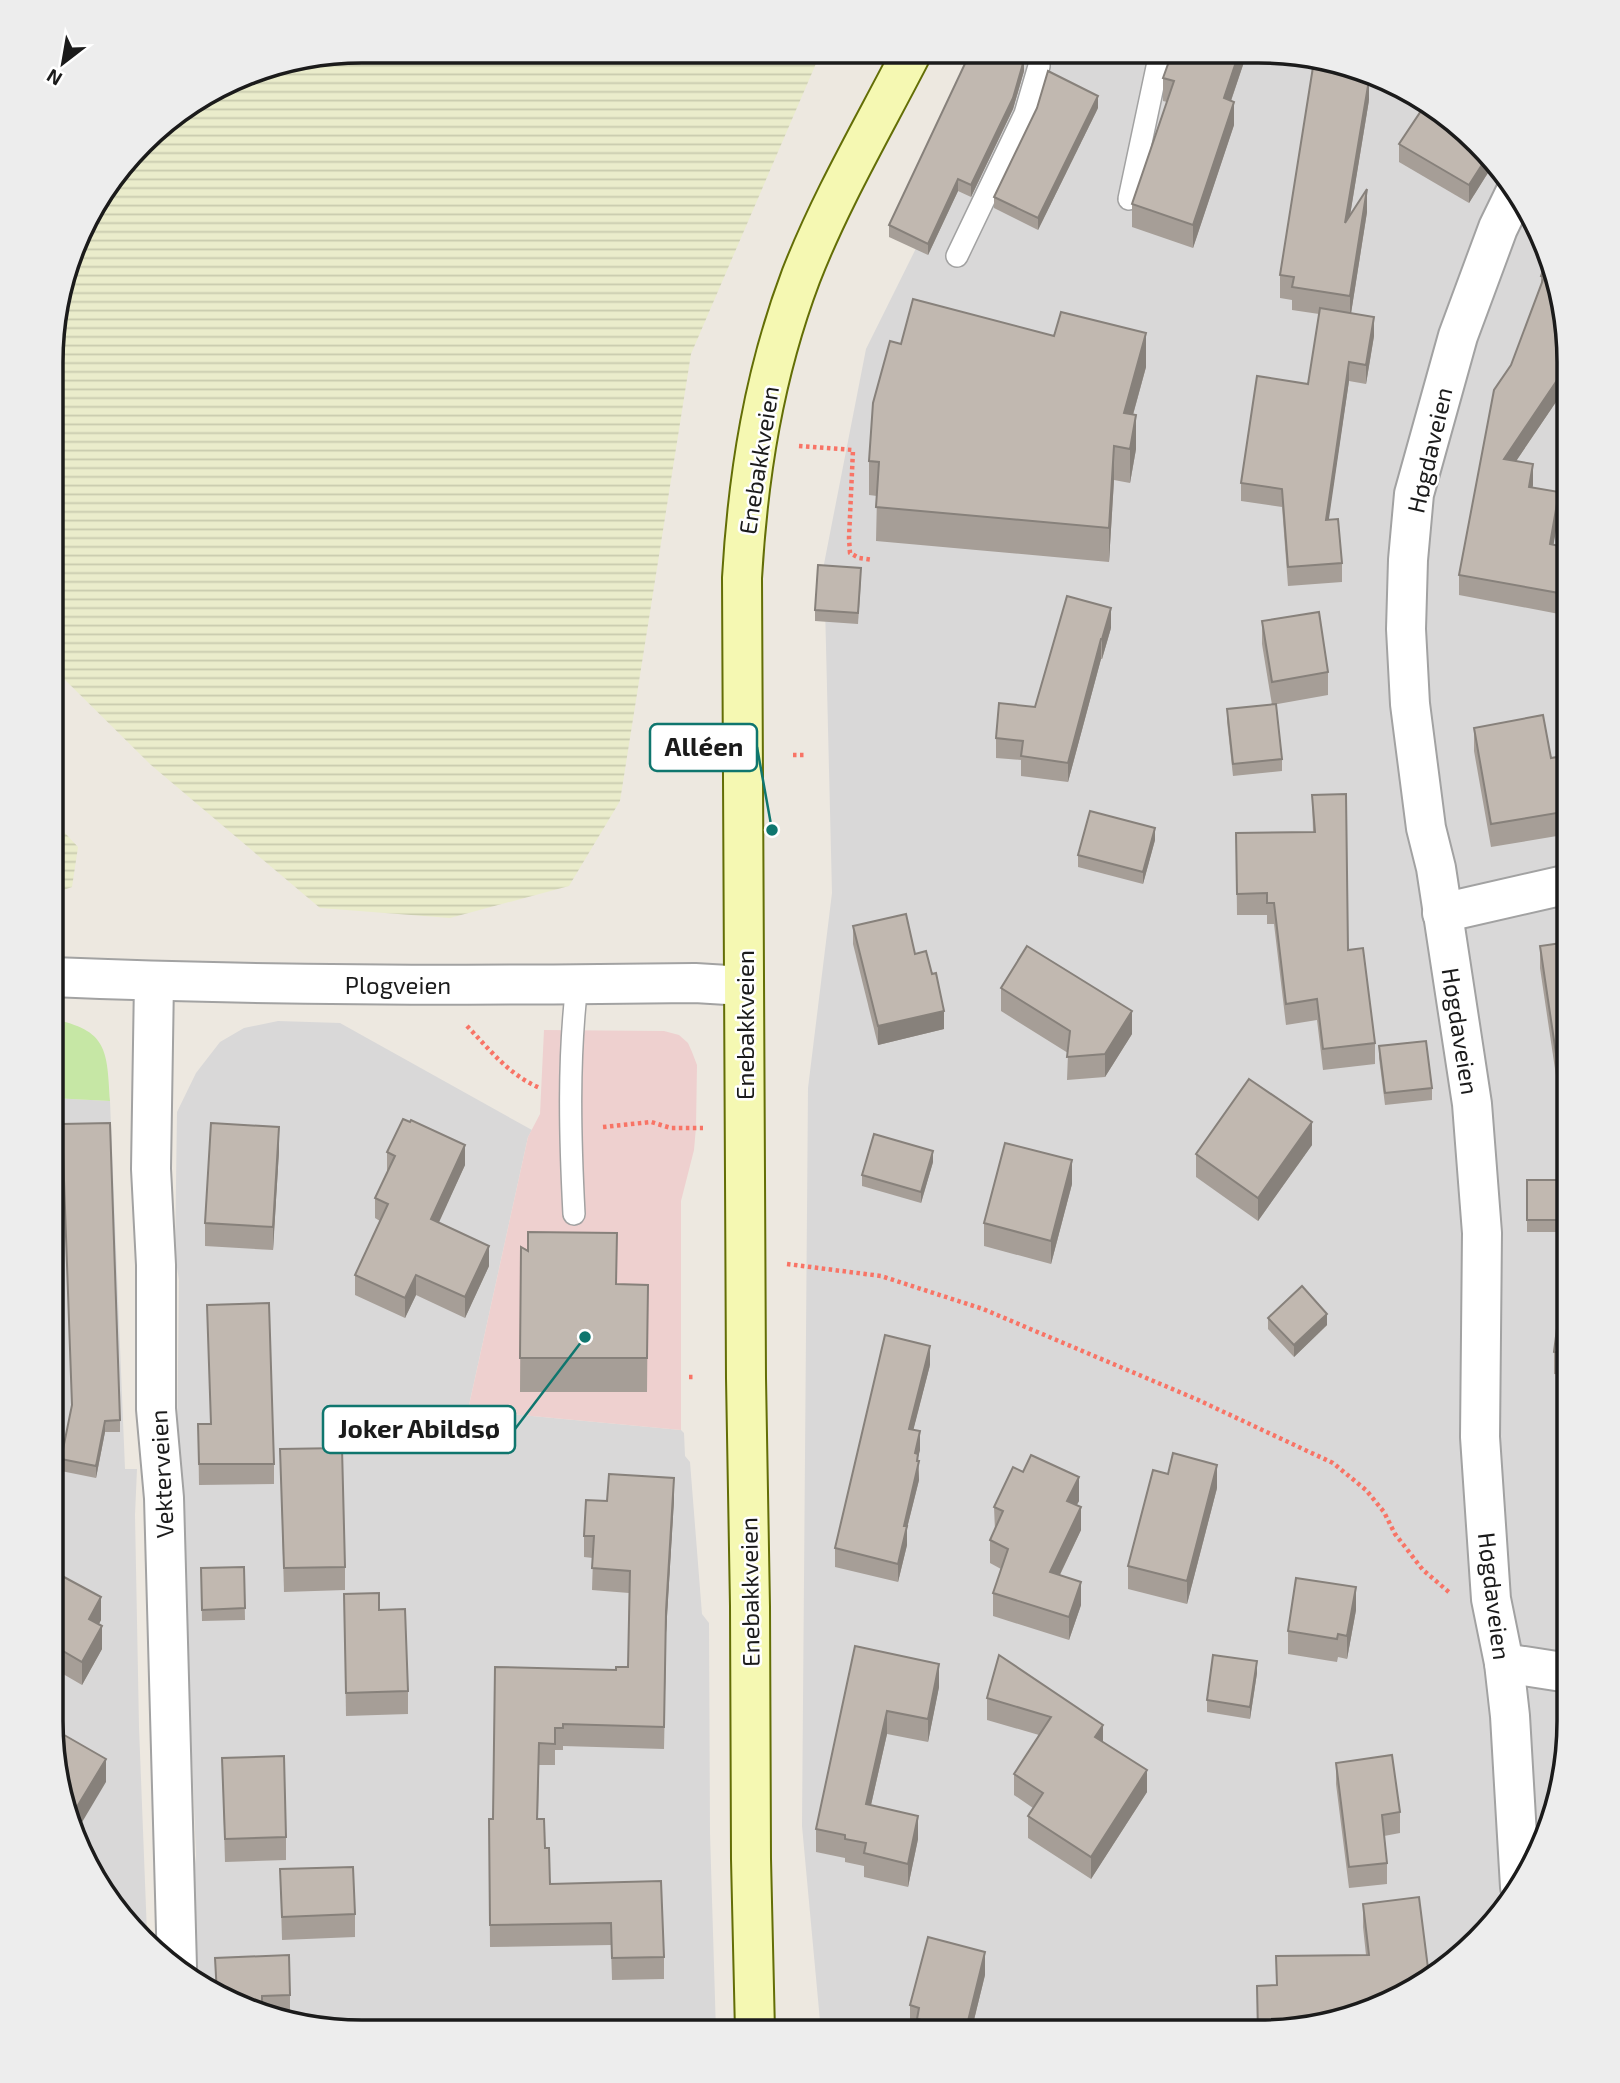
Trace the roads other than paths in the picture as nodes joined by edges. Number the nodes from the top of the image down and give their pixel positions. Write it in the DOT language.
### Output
graph roads {
  1 [pos="906,63"];
  2 [pos="1039,63"];
  3 [pos="1158,63"];
  4 [pos="1129,200"];
  5 [pos="1511,202"];
  6 [pos="957,256"];
  7 [pos="1557,887"];
  8 [pos="1442,913"];
  9 [pos="63,977"];
  10 [pos="154,981"];
  11 [pos="577,984"];
  12 [pos="744,986"];
  13 [pos="574,1214"];
  14 [pos="1504,1662"];
  15 [pos="1557,1671"];
  16 [pos="1519,1867"];
  17 [pos="177,1955"];
  18 [pos="755,2020"];
  1 -- 12 [label="main road, Enebakkveien"];
  2 -- 6 [label="lane"];
  3 -- 4 [label="lane"];
  5 -- 8 [label="street, Høgdaveien"];
  7 -- 8 [label="street"];
  8 -- 14 [label="street, Høgdaveien"];
  9 -- 10 [label="street, Plogveien"];
  10 -- 11 [label="street, Plogveien"];
  10 -- 17 [label="street, Vekterveien"];
  11 -- 12 [label="street, Plogveien"];
  11 -- 13 [label="lane"];
  12 -- 18 [label="main road, Enebakkveien"];
  14 -- 15 [label="street"];
  14 -- 16 [label="street, Høgdaveien"];
}
